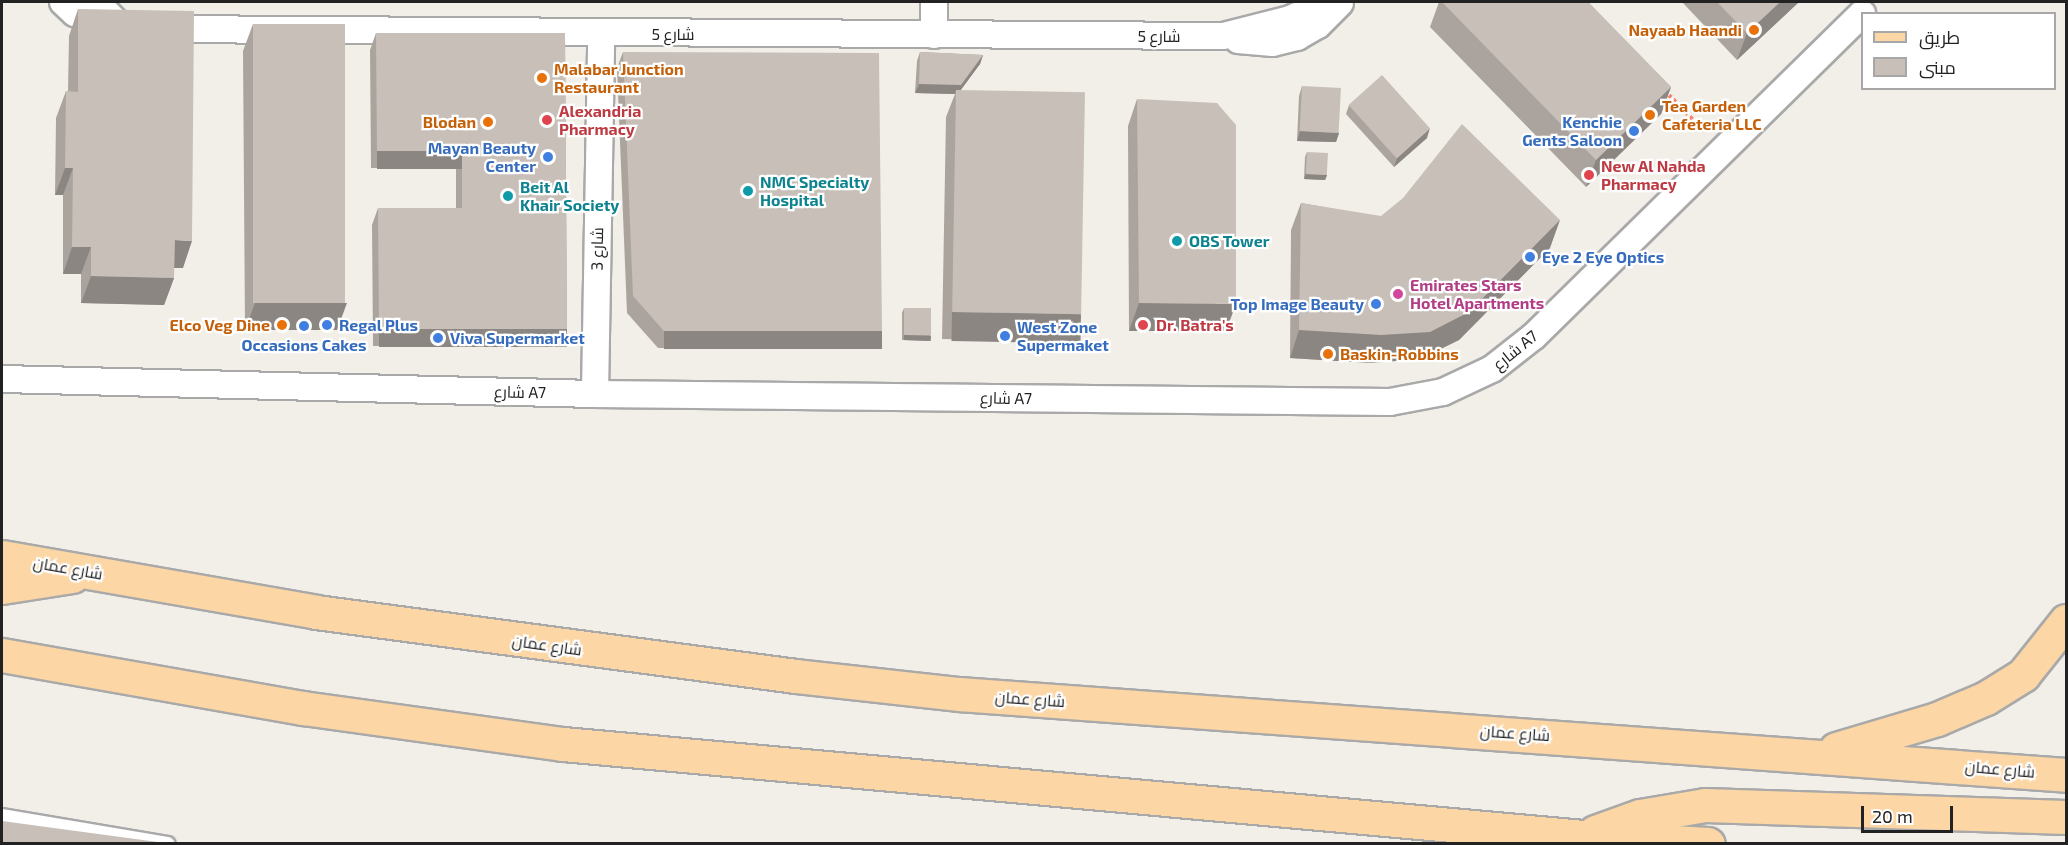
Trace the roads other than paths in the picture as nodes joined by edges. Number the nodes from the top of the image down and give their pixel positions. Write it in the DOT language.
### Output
graph roads {
  1 [pos="63,2"];
  2 [pos="96,2"];
  3 [pos="934,2"];
  4 [pos="1327,2"];
  5 [pos="1341,2"];
  6 [pos="1861,16"];
  7 [pos="122,28"];
  8 [pos="601,33"];
  9 [pos="934,35"];
  10 [pos="1223,36"];
  11 [pos="2,379"];
  12 [pos="595,394"];
  13 [pos="2,557"];
  14 [pos="89,571"];
  15 [pos="2,587"];
  16 [pos="2067,621"];
  17 [pos="2,655"];
  18 [pos="1816,755"];
  19 [pos="2067,775"];
  20 [pos="2,816"];
  21 [pos="2067,818"];
  22 [pos="1587,840"];
  23 [pos="168,843"];
  24 [pos="1708,843"];
  1 -- 7 [label="street, شارع 5"];
  2 -- 7 [label="street"];
  3 -- 9 [label="street"];
  4 -- 10 [label="street, شارع 5"];
  5 -- 10 [label="street, شارع 5"];
  6 -- 12 [label="street, شارع A7"];
  7 -- 8 [label="street, شارع 5"];
  8 -- 9 [label="street, شارع 5"];
  8 -- 12 [label="street, شارع 3"];
  9 -- 10 [label="street, شارع 5"];
  11 -- 12 [label="street, شارع A7"];
  13 -- 14 [label="main road, شارع عمان"];
  14 -- 15 [label="main road"];
  14 -- 18 [label="main road, شارع عمان"];
  16 -- 18 [label="main road"];
  17 -- 22 [label="main road"];
  18 -- 19 [label="main road, شارع عمان"];
  20 -- 23 [label="lane"];
  21 -- 22 [label="main road"];
  22 -- 24 [label="main road"];
}
